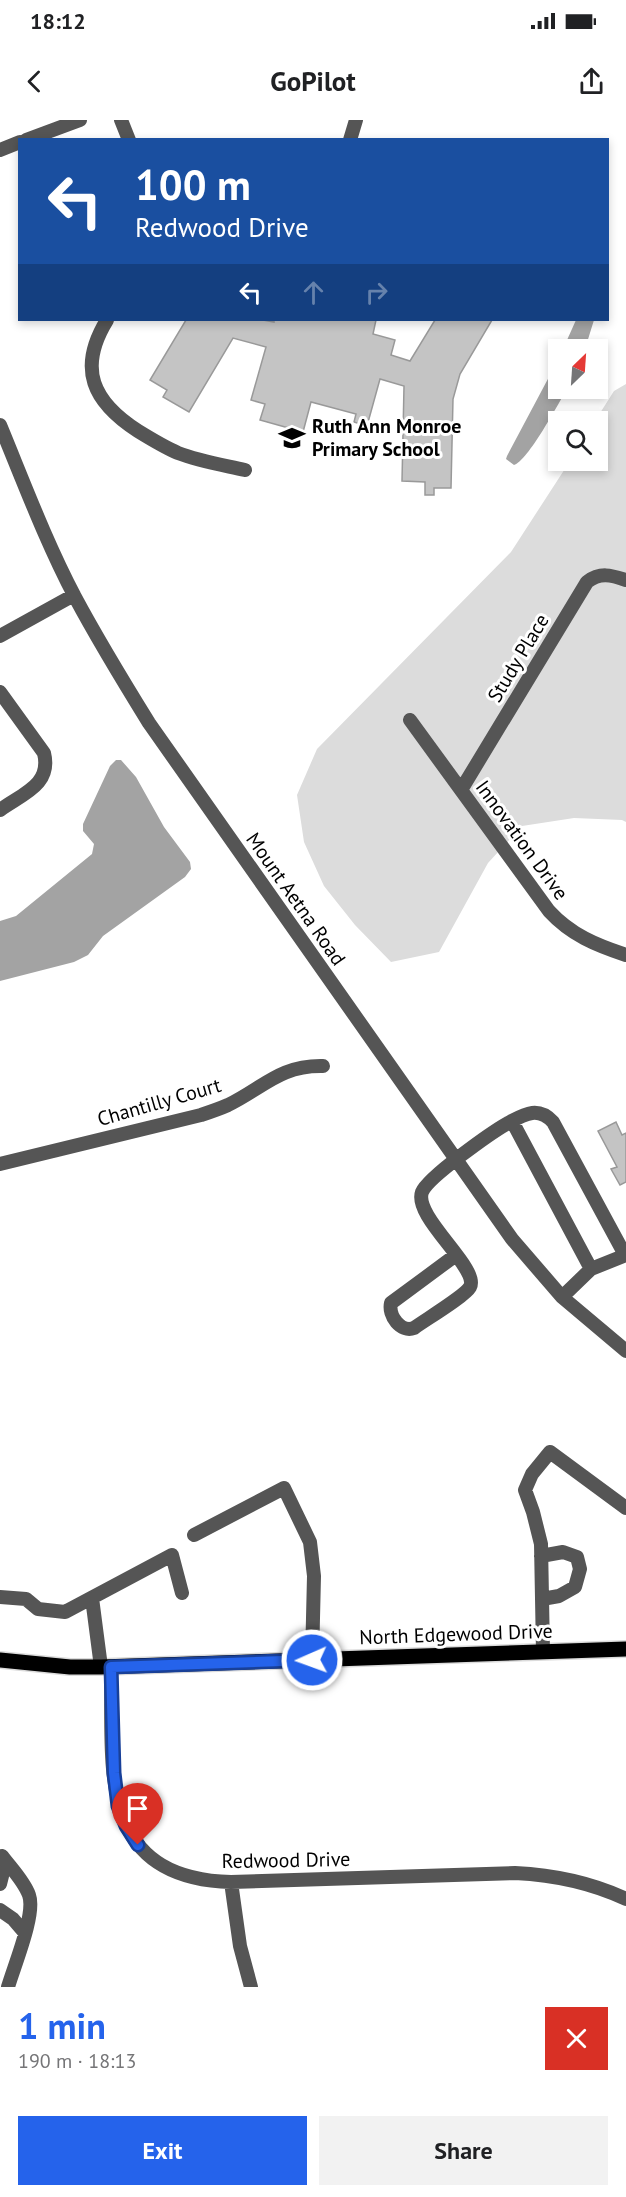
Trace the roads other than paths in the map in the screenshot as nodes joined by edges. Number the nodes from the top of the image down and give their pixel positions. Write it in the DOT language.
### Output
graph roads {
  1 [pos="80,120"];
  2 [pos="122,120"];
  3 [pos="356,120"];
  4 [pos="31,138"];
  5 [pos="128,138"];
  6 [pos="351,138"];
  7 [pos="18,143"];
  8 [pos="0,150"];
  9 [pos="106,321"];
  10 [pos="0,425"];
  11 [pos="245,470"];
  12 [pos="626,580"];
  13 [pos="74,595"];
  14 [pos="0,636"];
  15 [pos="0,692"];
  16 [pos="411,720"];
  17 [pos="461,790"];
  18 [pos="0,810"];
  19 [pos="625,953"];
  20 [pos="323,1066"];
  21 [pos="512,1121"];
  22 [pos="456,1161"];
  23 [pos="0,1164"];
  24 [pos="456,1255"];
  25 [pos="625,1255"];
  26 [pos="591,1269"];
  27 [pos="562,1297"];
  28 [pos="626,1351"];
  29 [pos="626,1508"];
  30 [pos="194,1535"];
  31 [pos="541,1556"];
  32 [pos="182,1593"];
  33 [pos="0,1597"];
  34 [pos="92,1598"];
  35 [pos="542,1599"];
  36 [pos="626,1649"];
  37 [pos="543,1652"];
  38 [pos="0,1660"];
  39 [pos="312,1660"];
  40 [pos="106,1667"];
  41 [pos="1,1854"];
  42 [pos="231,1882"];
  43 [pos="0,1884"];
  44 [pos="626,1899"];
  45 [pos="0,1910"];
  46 [pos="25,1933"];
  47 [pos="8,1987"];
  48 [pos="251,1987"];
  1 -- 4 [label="street"];
  2 -- 5 [label="street"];
  3 -- 6 [label="street"];
  7 -- 8 [label="street"];
  9 -- 11 [label="street"];
  10 -- 13 [label="street, Mount Aetna Road"];
  12 -- 17 [label="street, Study Place"];
  13 -- 14 [label="street"];
  13 -- 22 [label="street, Mount Aetna Road"];
  15 -- 18 [label="street"];
  16 -- 17 [label="street, Innovation Drive"];
  17 -- 19 [label="street, Innovation Drive"];
  20 -- 23 [label="street, Chantilly Court"];
  21 -- 22 [label="street"];
  21 -- 25 [label="street"];
  21 -- 26 [label="street"];
  22 -- 24 [label="street"];
  22 -- 27 [label="street, Mount Aetna Road"];
  24 -- 24 [label="street"];
  25 -- 26 [label="street"];
  26 -- 27 [label="street"];
  27 -- 28 [label="street, Mount Aetna Road"];
  29 -- 31 [label="street"];
  30 -- 39 [label="street"];
  31 -- 35 [label="street"];
  31 -- 35 [label="street"];
  32 -- 34 [label="street"];
  33 -- 34 [label="street"];
  34 -- 40 [label="street, Redwood Drive"];
  35 -- 37 [label="street"];
  36 -- 37 [label="main road, North Edgewood Drive"];
  37 -- 39 [label="main road, North Edgewood Drive"];
  38 -- 40 [label="main road, North Edgewood Drive"];
  39 -- 40 [label="main road, North Edgewood Drive"];
  40 -- 42 [label="street, Redwood Drive"];
  41 -- 43 [label="street"];
  41 -- 46 [label="street"];
  42 -- 44 [label="street, Redwood Drive"];
  42 -- 48 [label="street"];
  45 -- 46 [label="street"];
  46 -- 47 [label="street"];
}
